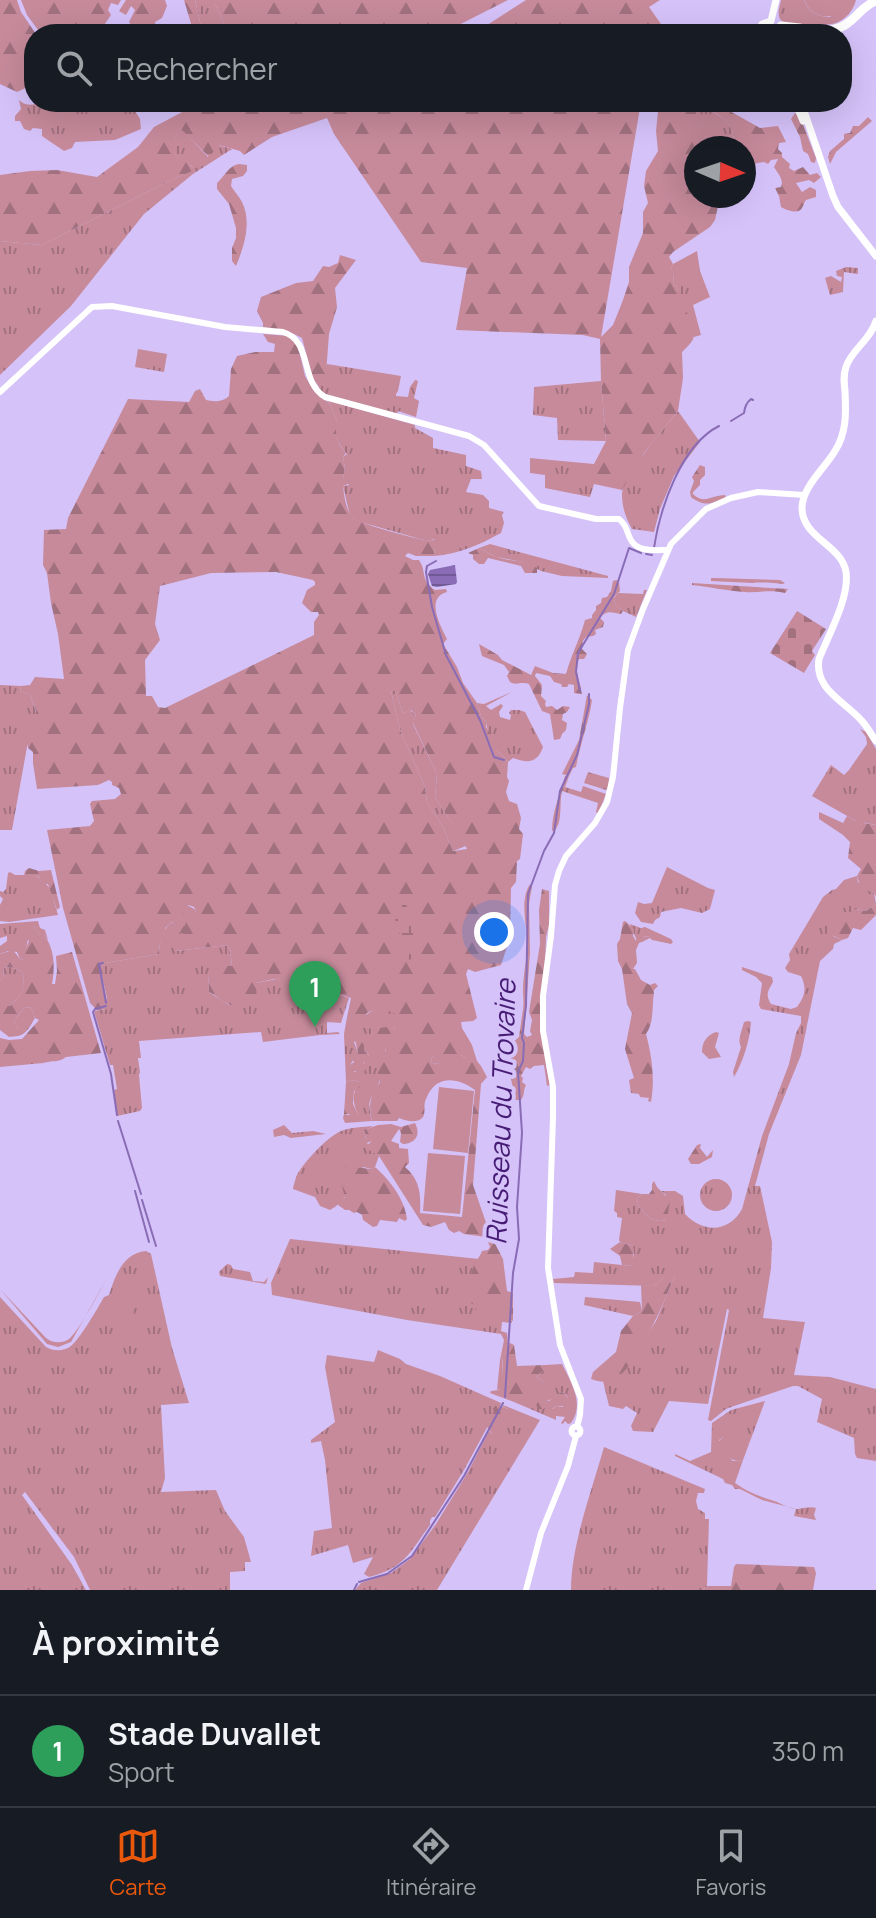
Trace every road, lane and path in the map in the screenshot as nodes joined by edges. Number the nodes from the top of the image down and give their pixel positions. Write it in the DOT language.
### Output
graph roads {
  1 [pos="776,0"];
  2 [pos="858,0"];
  3 [pos="876,1"];
  4 [pos="771,21"];
  5 [pos="762,24"];
  6 [pos="775,24"];
  7 [pos="839,24"];
  8 [pos="846,24"];
  9 [pos="802,112"];
  10 [pos="876,256"];
  11 [pos="876,321"];
  12 [pos="0,392"];
  13 [pos="804,495"];
  14 [pos="668,550"];
  15 [pos="876,741"];
  16 [pos="526,1590"];
  1 -- 4 [label="main road"];
  2 -- 7 [label="highway"];
  3 -- 8 [label="highway"];
  4 -- 5 [label="main road"];
  4 -- 6 [label="main road"];
  9 -- 10 [label="main road"];
  11 -- 13 [label="main road"];
  12 -- 14 [label="street"];
  13 -- 14 [label="street"];
  13 -- 15 [label="main road"];
  14 -- 16 [label="street"];
}
